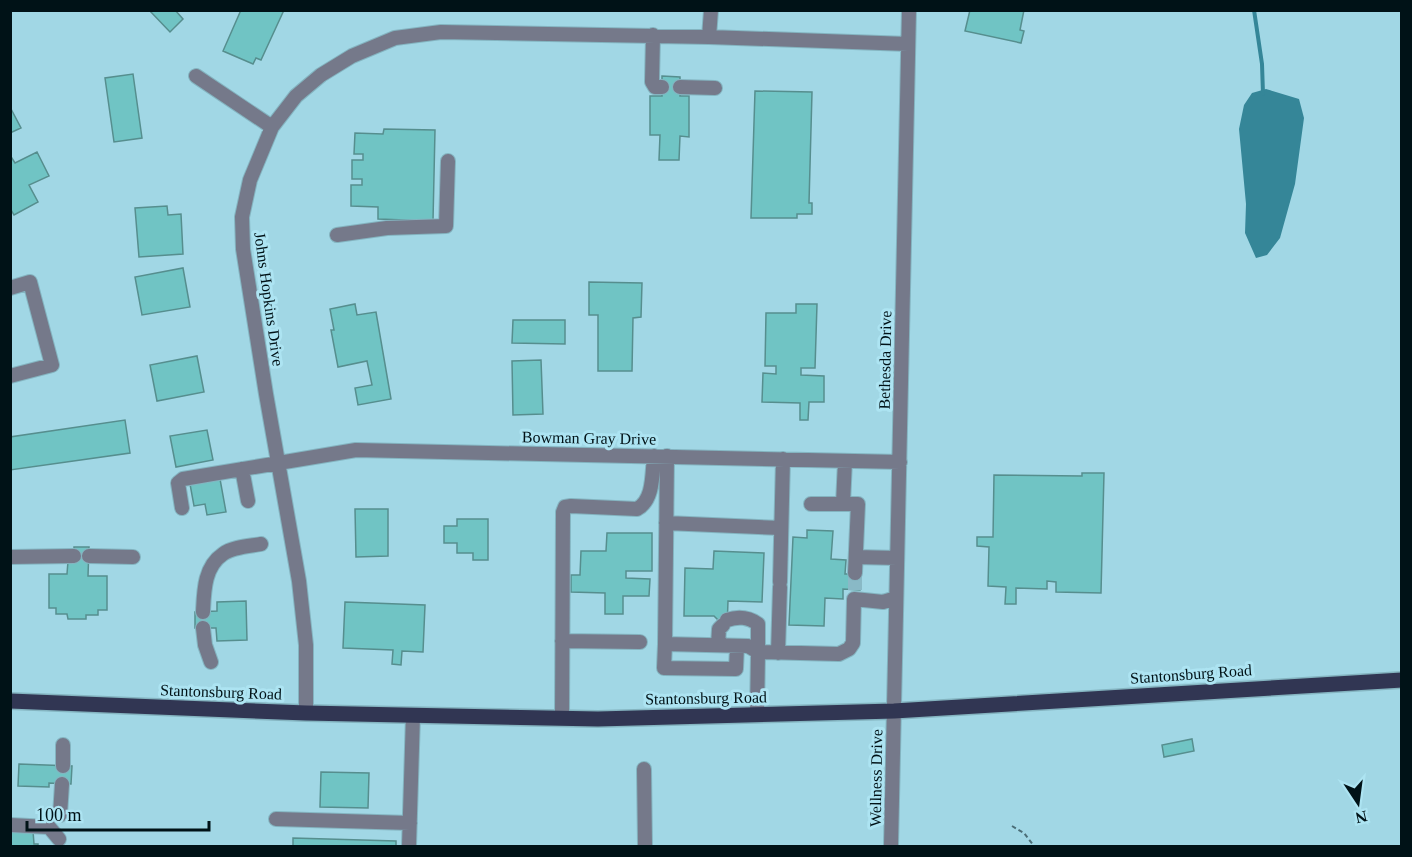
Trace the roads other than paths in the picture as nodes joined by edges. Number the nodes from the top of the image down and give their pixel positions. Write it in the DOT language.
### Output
graph roads {
  1 [pos="711,10"];
  2 [pos="909,10"];
  3 [pos="653,35"];
  4 [pos="710,36"];
  5 [pos="908,44"];
  6 [pos="196,76"];
  7 [pos="662,87"];
  8 [pos="680,87"];
  9 [pos="716,88"];
  10 [pos="272,127"];
  11 [pos="448,161"];
  12 [pos="337,235"];
  13 [pos="10,288"];
  14 [pos="10,376"];
  15 [pos="660,456"];
  16 [pos="783,459"];
  17 [pos="845,461"];
  18 [pos="900,462"];
  19 [pos="278,463"];
  20 [pos="242,469"];
  21 [pos="248,501"];
  22 [pos="811,504"];
  23 [pos="843,504"];
  24 [pos="182,508"];
  25 [pos="666,523"];
  26 [pos="781,528"];
  27 [pos="261,544"];
  28 [pos="74,556"];
  29 [pos="89,556"];
  30 [pos="10,557"];
  31 [pos="133,557"];
  32 [pos="856,557"];
  33 [pos="897,558"];
  34 [pos="855,573"];
  35 [pos="896,598"];
  36 [pos="203,612"];
  37 [pos="203,628"];
  38 [pos="562,641"];
  39 [pos="640,642"];
  40 [pos="665,644"];
  41 [pos="718,645"];
  42 [pos="737,646"];
  43 [pos="758,652"];
  44 [pos="778,652"];
  45 [pos="211,662"];
  46 [pos="1401,680"];
  47 [pos="10,701"];
  48 [pos="894,711"];
  49 [pos="306,713"];
  50 [pos="413,715"];
  51 [pos="757,715"];
  52 [pos="562,718"];
  53 [pos="63,745"];
  54 [pos="63,766"];
  55 [pos="644,769"];
  56 [pos="62,784"];
  57 [pos="60,815"];
  58 [pos="276,819"];
  59 [pos="410,823"];
  60 [pos="10,825"];
  61 [pos="60,839"];
  62 [pos="409,846"];
  63 [pos="645,846"];
  64 [pos="891,846"];
  1 -- 4 [label="street"];
  2 -- 5 [label="street, Bethesda Drive"];
  3 -- 4 [label="street, Johns Hopkins Drive"];
  3 -- 7 [label="street"];
  3 -- 10 [label="street, Johns Hopkins Drive"];
  4 -- 5 [label="street, Johns Hopkins Drive"];
  5 -- 18 [label="street, Bethesda Drive"];
  6 -- 10 [label="street"];
  8 -- 9 [label="street"];
  10 -- 19 [label="street, Johns Hopkins Drive"];
  11 -- 12 [label="street"];
  13 -- 14 [label="street"];
  15 -- 16 [label="street, Bowman Gray Drive"];
  15 -- 19 [label="street, Bowman Gray Drive"];
  15 -- 25 [label="street"];
  15 -- 38 [label="street"];
  16 -- 17 [label="street, Bowman Gray Drive"];
  16 -- 26 [label="street"];
  17 -- 18 [label="street, Bowman Gray Drive"];
  17 -- 23 [label="street"];
  18 -- 33 [label="street, Bethesda Drive"];
  19 -- 20 [label="street, Bowman Gray Drive"];
  19 -- 49 [label="street, Johns Hopkins Drive"];
  20 -- 21 [label="street"];
  20 -- 24 [label="street, Bowman Gray Drive"];
  22 -- 23 [label="street"];
  23 -- 32 [label="street"];
  25 -- 26 [label="street"];
  25 -- 40 [label="street"];
  26 -- 44 [label="street"];
  27 -- 36 [label="street"];
  28 -- 30 [label="street"];
  29 -- 31 [label="street"];
  32 -- 33 [label="street"];
  32 -- 34 [label="street"];
  33 -- 35 [label="street, Bethesda Drive"];
  35 -- 44 [label="street"];
  35 -- 48 [label="street, Bethesda Drive"];
  37 -- 45 [label="street"];
  38 -- 39 [label="street"];
  38 -- 52 [label="street"];
  40 -- 41 [label="street"];
  40 -- 42 [label="street"];
  41 -- 42 [label="street"];
  41 -- 43 [label="street"];
  42 -- 43 [label="street"];
  43 -- 44 [label="street"];
  43 -- 51 [label="street"];
  46 -- 48 [label="main road, Stantonsburg Road"];
  47 -- 49 [label="main road, Stantonsburg Road"];
  48 -- 51 [label="main road, Stantonsburg Road"];
  48 -- 64 [label="street, Wellness Drive"];
  49 -- 50 [label="main road, Stantonsburg Road"];
  50 -- 52 [label="main road, Stantonsburg Road"];
  50 -- 59 [label="street"];
  51 -- 52 [label="main road, Stantonsburg Road"];
  53 -- 54 [label="street"];
  55 -- 63 [label="street"];
  56 -- 57 [label="street"];
  58 -- 59 [label="street"];
  59 -- 62 [label="street"];
  60 -- 61 [label="street"];
}
